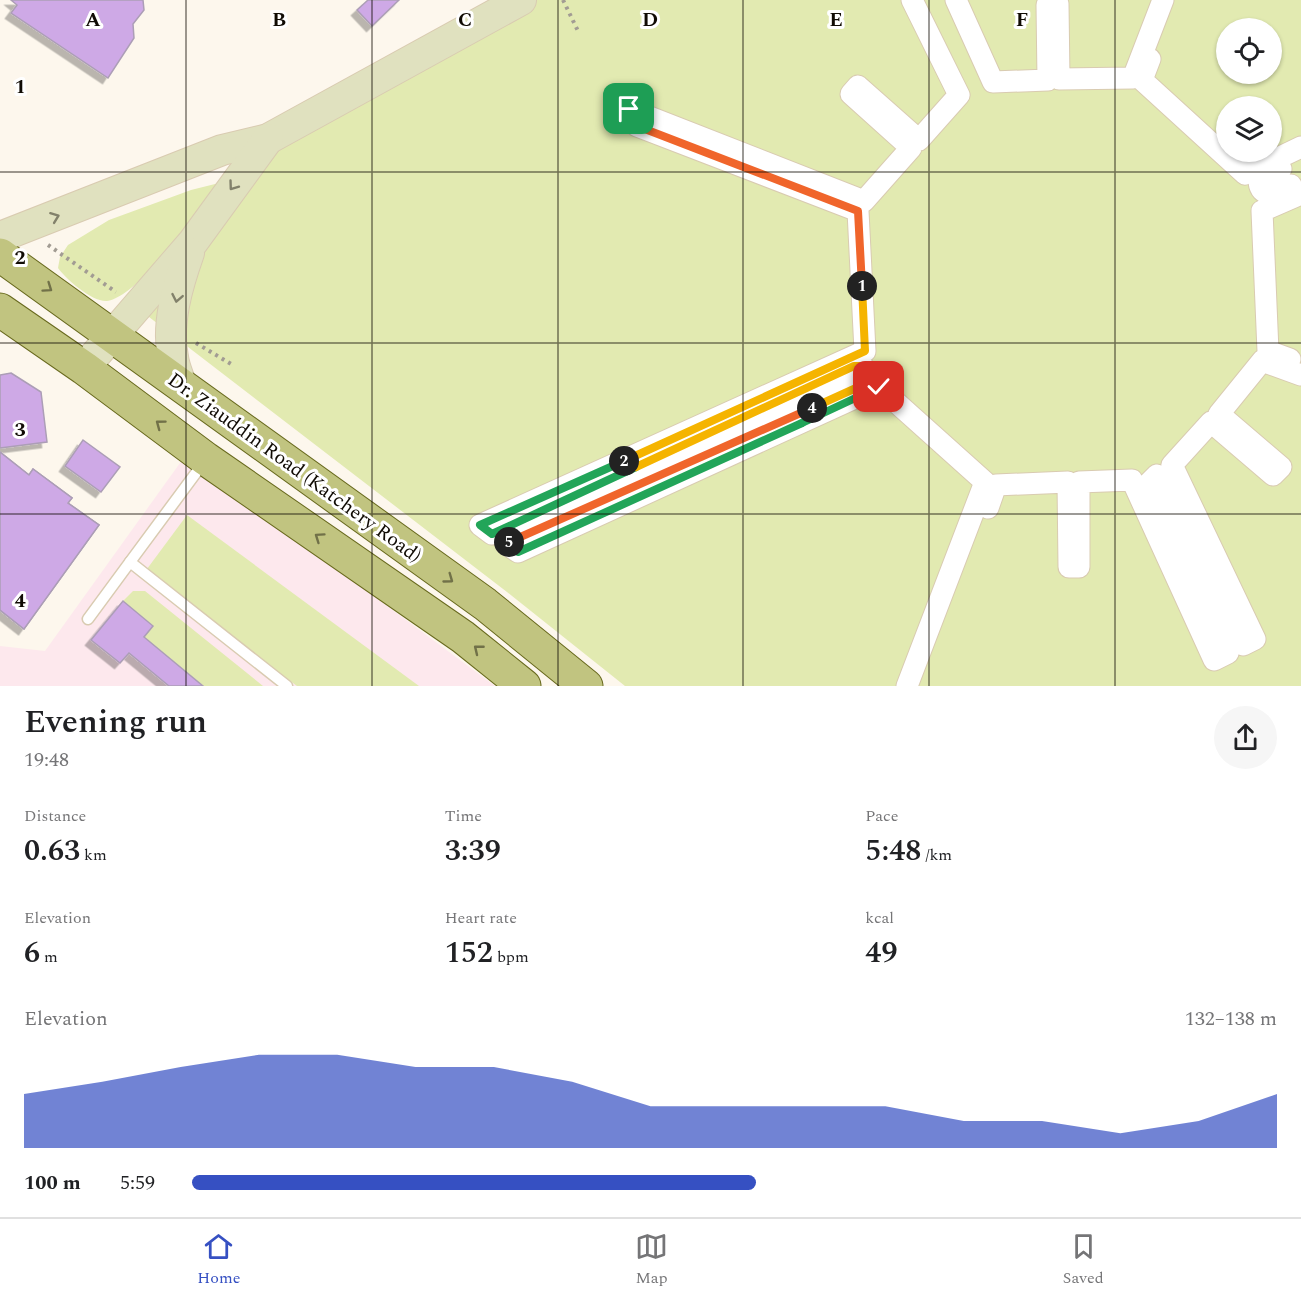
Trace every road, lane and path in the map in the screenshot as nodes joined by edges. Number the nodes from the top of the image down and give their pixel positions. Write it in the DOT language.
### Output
graph roads {
  1 [pos="521,0"];
  2 [pos="563,0"];
  3 [pos="912,0"];
  4 [pos="924,0"];
  5 [pos="944,0"];
  6 [pos="956,0"];
  7 [pos="1163,0"];
  8 [pos="1173,0"];
  9 [pos="578,31"];
  10 [pos="268,139"];
  11 [pos="1301,147"];
  12 [pos="1301,160"];
  13 [pos="1301,180"];
  14 [pos="1301,194"];
  15 [pos="0,237"];
  16 [pos="193,242"];
  17 [pos="0,255"];
  18 [pos="0,310"];
  19 [pos="113,335"];
  20 [pos="1301,363"];
  21 [pos="84,368"];
  22 [pos="1301,375"];
  23 [pos="181,384"];
  24 [pos="206,459"];
  25 [pos="129,562"];
  26 [pos="88,619"];
  27 [pos="287,686"];
  28 [pos="524,686"];
  29 [pos="586,686"];
  30 [pos="907,686"];
  31 [pos="922,686"];
  1 -- 10 [label="main road"];
  2 -- 9 [label="path"];
  3 -- 30 [label="street"];
  4 -- 5 [label="street"];
  6 -- 7 [label="street"];
  8 -- 11 [label="street"];
  15 -- 10 [label="main road, one-way"];
  10 -- 16 [label="main road, one-way"];
  12 -- 13 [label="street"];
  14 -- 20 [label="street"];
  16 -- 19 [label="main road"];
  16 -- 23 [label="main road, one-way"];
  17 -- 19 [label="main road, Dr. Ziauddin Road (Katchery Road), one-way"];
  18 -- 21 [label="main road, Dr. Ziauddin Road (Katchery Road)"];
  19 -- 21 [label="main road"];
  19 -- 23 [label="main road, Dr. Ziauddin Road (Katchery Road)"];
  24 -- 21 [label="main road, Dr. Ziauddin Road (Katchery Road), one-way"];
  22 -- 31 [label="street"];
  23 -- 29 [label="main road, Dr. Ziauddin Road (Katchery Road), one-way"];
  24 -- 25 [label="lane"];
  28 -- 24 [label="main road, Dr. Ziauddin Road (Katchery Road), one-way"];
  25 -- 26 [label="lane"];
  25 -- 27 [label="lane"];
}
